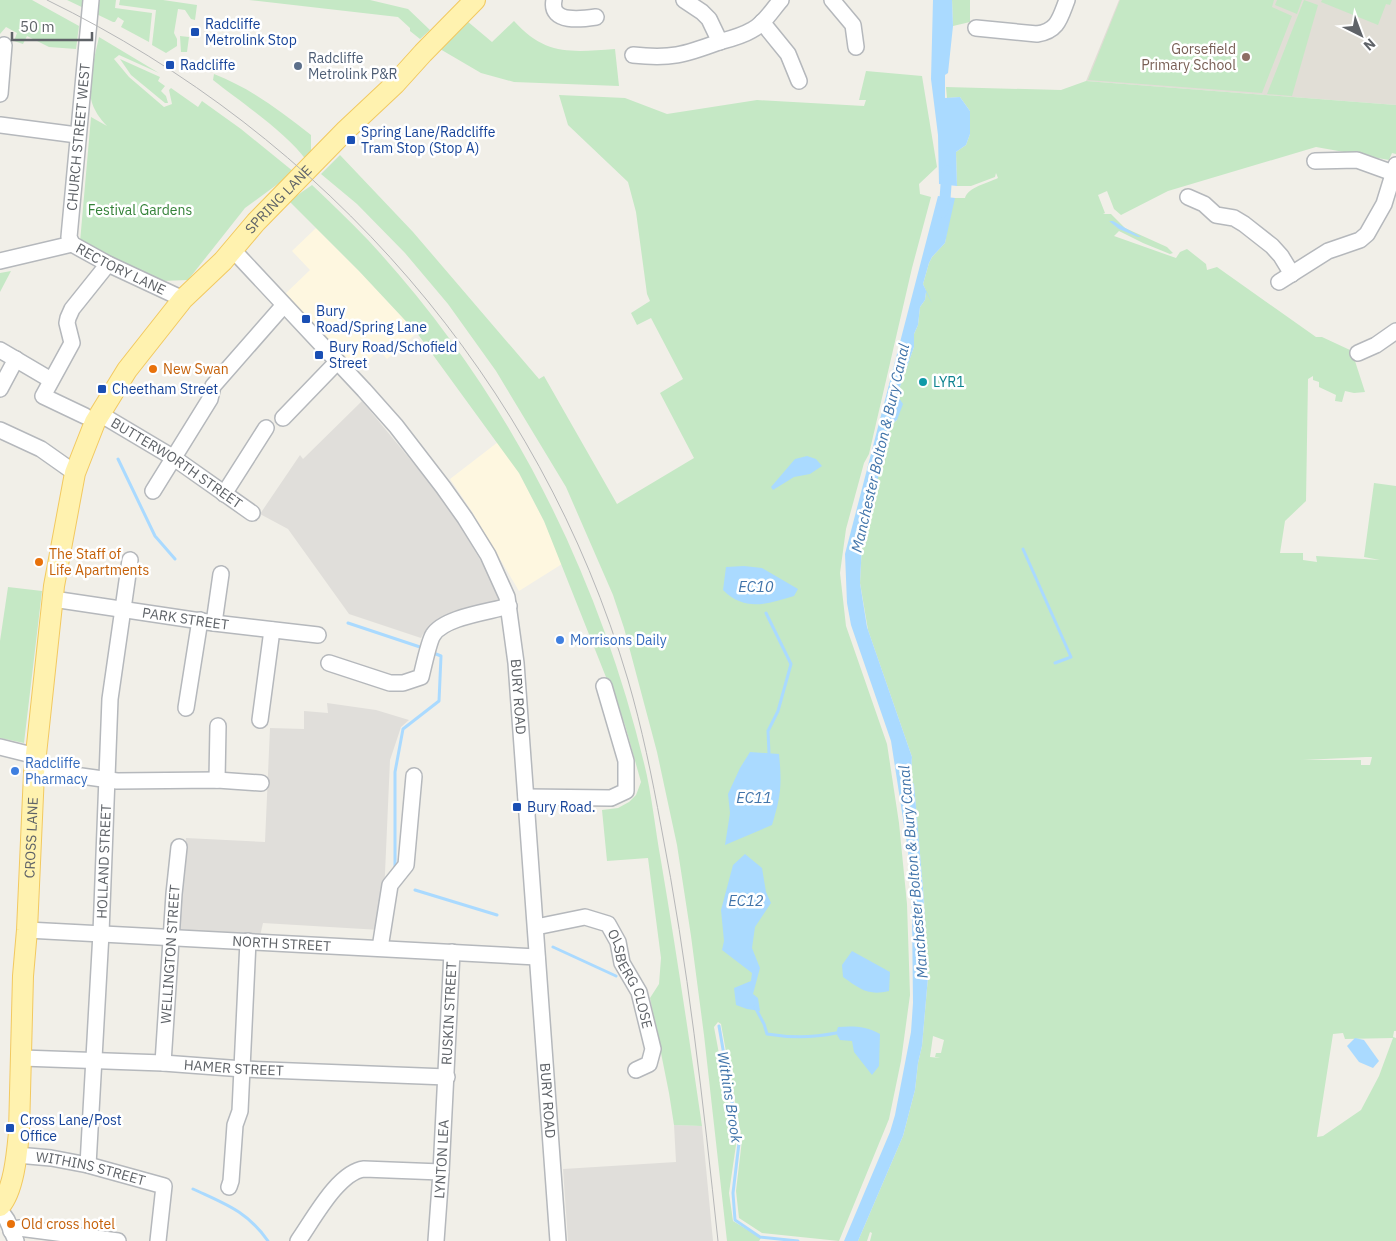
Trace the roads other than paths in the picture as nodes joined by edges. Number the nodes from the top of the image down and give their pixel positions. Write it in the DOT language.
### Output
graph roads {
  1 [pos="91,0"];
  2 [pos="475,0"];
  3 [pos="554,0"];
  4 [pos="684,0"];
  5 [pos="781,0"];
  6 [pos="832,0"];
  7 [pos="1067,0"];
  8 [pos="596,17"];
  9 [pos="762,22"];
  10 [pos="976,28"];
  11 [pos="720,42"];
  12 [pos="4,45"];
  13 [pos="856,47"];
  14 [pos="633,55"];
  15 [pos="799,81"];
  16 [pos="0,94"];
  17 [pos="0,125"];
  18 [pos="77,136"];
  19 [pos="1315,161"];
  20 [pos="1394,169"];
  21 [pos="1188,196"];
  22 [pos="1390,205"];
  23 [pos="72,244"];
  24 [pos="233,250"];
  25 [pos="0,262"];
  26 [pos="108,264"];
  27 [pos="1292,274"];
  28 [pos="1279,282"];
  29 [pos="184,299"];
  30 [pos="284,305"];
  31 [pos="1396,331"];
  32 [pos="0,350"];
  33 [pos="1358,353"];
  34 [pos="16,359"];
  35 [pos="338,362"];
  36 [pos="51,380"];
  37 [pos="0,389"];
  38 [pos="92,415"];
  39 [pos="283,418"];
  40 [pos="266,428"];
  41 [pos="0,430"];
  42 [pos="174,458"];
  43 [pos="75,474"];
  44 [pos="153,491"];
  45 [pos="224,494"];
  46 [pos="252,513"];
  47 [pos="130,560"];
  48 [pos="221,574"];
  49 [pos="53,599"];
  50 [pos="509,606"];
  51 [pos="123,610"];
  52 [pos="207,621"];
  53 [pos="272,630"];
  54 [pos="318,635"];
  55 [pos="329,662"];
  56 [pos="604,686"];
  57 [pos="186,708"];
  58 [pos="260,720"];
  59 [pos="218,726"];
  60 [pos="0,747"];
  61 [pos="35,765"];
  62 [pos="414,776"];
  63 [pos="106,779"];
  64 [pos="217,780"];
  65 [pos="261,783"];
  66 [pos="526,797"];
  67 [pos="179,847"];
  68 [pos="536,927"];
  69 [pos="27,930"];
  70 [pos="101,933"];
  71 [pos="172,937"];
  72 [pos="248,941"];
  73 [pos="380,948"];
  74 [pos="452,952"];
  75 [pos="537,957"];
  76 [pos="22,1058"];
  77 [pos="94,1061"];
  78 [pos="163,1063"];
  79 [pos="243,1069"];
  80 [pos="636,1070"];
  81 [pos="447,1077"];
  82 [pos="17,1155"];
  83 [pos="88,1165"];
  84 [pos="442,1172"];
  85 [pos="229,1187"];
  86 [pos="0,1206"];
  87 [pos="0,1210"];
  88 [pos="14,1236"];
  89 [pos="97,1240"];
  90 [pos="118,1241"];
  91 [pos="158,1241"];
  92 [pos="298,1241"];
  93 [pos="436,1241"];
  94 [pos="558,1241"];
  1 -- 18 [label="street, CHURCH STREET WEST"];
  2 -- 24 [label="main road, SPRING LANE"];
  3 -- 8 [label="street"];
  4 -- 11 [label="street"];
  5 -- 9 [label="street"];
  6 -- 13 [label="street"];
  7 -- 10 [label="street"];
  9 -- 11 [label="street"];
  9 -- 15 [label="street"];
  11 -- 14 [label="street"];
  12 -- 16 [label="street"];
  17 -- 18 [label="street"];
  18 -- 23 [label="street, CHURCH STREET WEST"];
  19 -- 20 [label="street"];
  20 -- 22 [label="street"];
  21 -- 27 [label="street"];
  22 -- 27 [label="street"];
  23 -- 25 [label="street, RECTORY LANE"];
  23 -- 26 [label="street, RECTORY LANE"];
  24 -- 29 [label="main road, SPRING LANE"];
  24 -- 30 [label="street, BURY ROAD"];
  26 -- 29 [label="street, RECTORY LANE"];
  26 -- 36 [label="street"];
  27 -- 28 [label="street"];
  29 -- 38 [label="main road, SPRING LANE"];
  30 -- 35 [label="street, BURY ROAD"];
  30 -- 42 [label="street"];
  31 -- 33 [label="street"];
  32 -- 34 [label="street"];
  34 -- 36 [label="street"];
  34 -- 37 [label="street"];
  35 -- 39 [label="street"];
  35 -- 50 [label="street, BURY ROAD"];
  36 -- 38 [label="street, BUTTERWORTH STREET"];
  38 -- 42 [label="street, BUTTERWORTH STREET"];
  38 -- 43 [label="main road, CROSS LANE"];
  40 -- 45 [label="street"];
  41 -- 43 [label="street"];
  42 -- 44 [label="street"];
  42 -- 45 [label="street, BUTTERWORTH STREET"];
  43 -- 49 [label="main road, CROSS LANE"];
  45 -- 46 [label="street, BUTTERWORTH STREET"];
  47 -- 51 [label="street, HOLLAND STREET"];
  48 -- 52 [label="street"];
  49 -- 51 [label="street, PARK STREET"];
  49 -- 61 [label="main road, CROSS LANE"];
  50 -- 55 [label="street"];
  50 -- 66 [label="street, BURY ROAD"];
  51 -- 52 [label="street, PARK STREET"];
  51 -- 63 [label="street, HOLLAND STREET"];
  52 -- 53 [label="street, PARK STREET"];
  52 -- 57 [label="street"];
  53 -- 54 [label="street, PARK STREET"];
  53 -- 58 [label="street"];
  56 -- 66 [label="street"];
  59 -- 64 [label="street"];
  60 -- 61 [label="street"];
  61 -- 63 [label="street"];
  61 -- 69 [label="main road, CROSS LANE"];
  62 -- 73 [label="street"];
  63 -- 64 [label="street"];
  63 -- 70 [label="street, HOLLAND STREET"];
  64 -- 65 [label="street"];
  66 -- 68 [label="street, BURY ROAD"];
  67 -- 71 [label="street, WELLINGTON STREET"];
  68 -- 75 [label="street, BURY ROAD"];
  68 -- 80 [label="street, OLSBERG CLOSE"];
  69 -- 70 [label="street, NORTH STREET"];
  69 -- 76 [label="main road, CROSS LANE"];
  70 -- 71 [label="street, NORTH STREET"];
  70 -- 77 [label="street, HOLLAND STREET"];
  71 -- 72 [label="street, NORTH STREET"];
  71 -- 78 [label="street, WELLINGTON STREET"];
  72 -- 73 [label="street, NORTH STREET"];
  72 -- 79 [label="street"];
  73 -- 74 [label="street, NORTH STREET"];
  74 -- 75 [label="street, NORTH STREET"];
  74 -- 81 [label="street, RUSKIN STREET"];
  75 -- 94 [label="street, BURY ROAD"];
  76 -- 77 [label="street, HAMER STREET"];
  76 -- 82 [label="main road, CROSS LANE"];
  77 -- 78 [label="street, HAMER STREET"];
  77 -- 83 [label="street, HOLLAND STREET"];
  78 -- 79 [label="street, HAMER STREET"];
  79 -- 81 [label="street, HAMER STREET"];
  79 -- 85 [label="street"];
  81 -- 84 [label="street, LYNTON LEA"];
  82 -- 83 [label="street, WITHINS STREET"];
  82 -- 86 [label="main road, CROSS LANE"];
  83 -- 91 [label="street, WITHINS STREET"];
  84 -- 92 [label="street"];
  84 -- 93 [label="street, LYNTON LEA"];
  87 -- 88 [label="street"];
  88 -- 89 [label="street"];
  89 -- 90 [label="street"];
}
